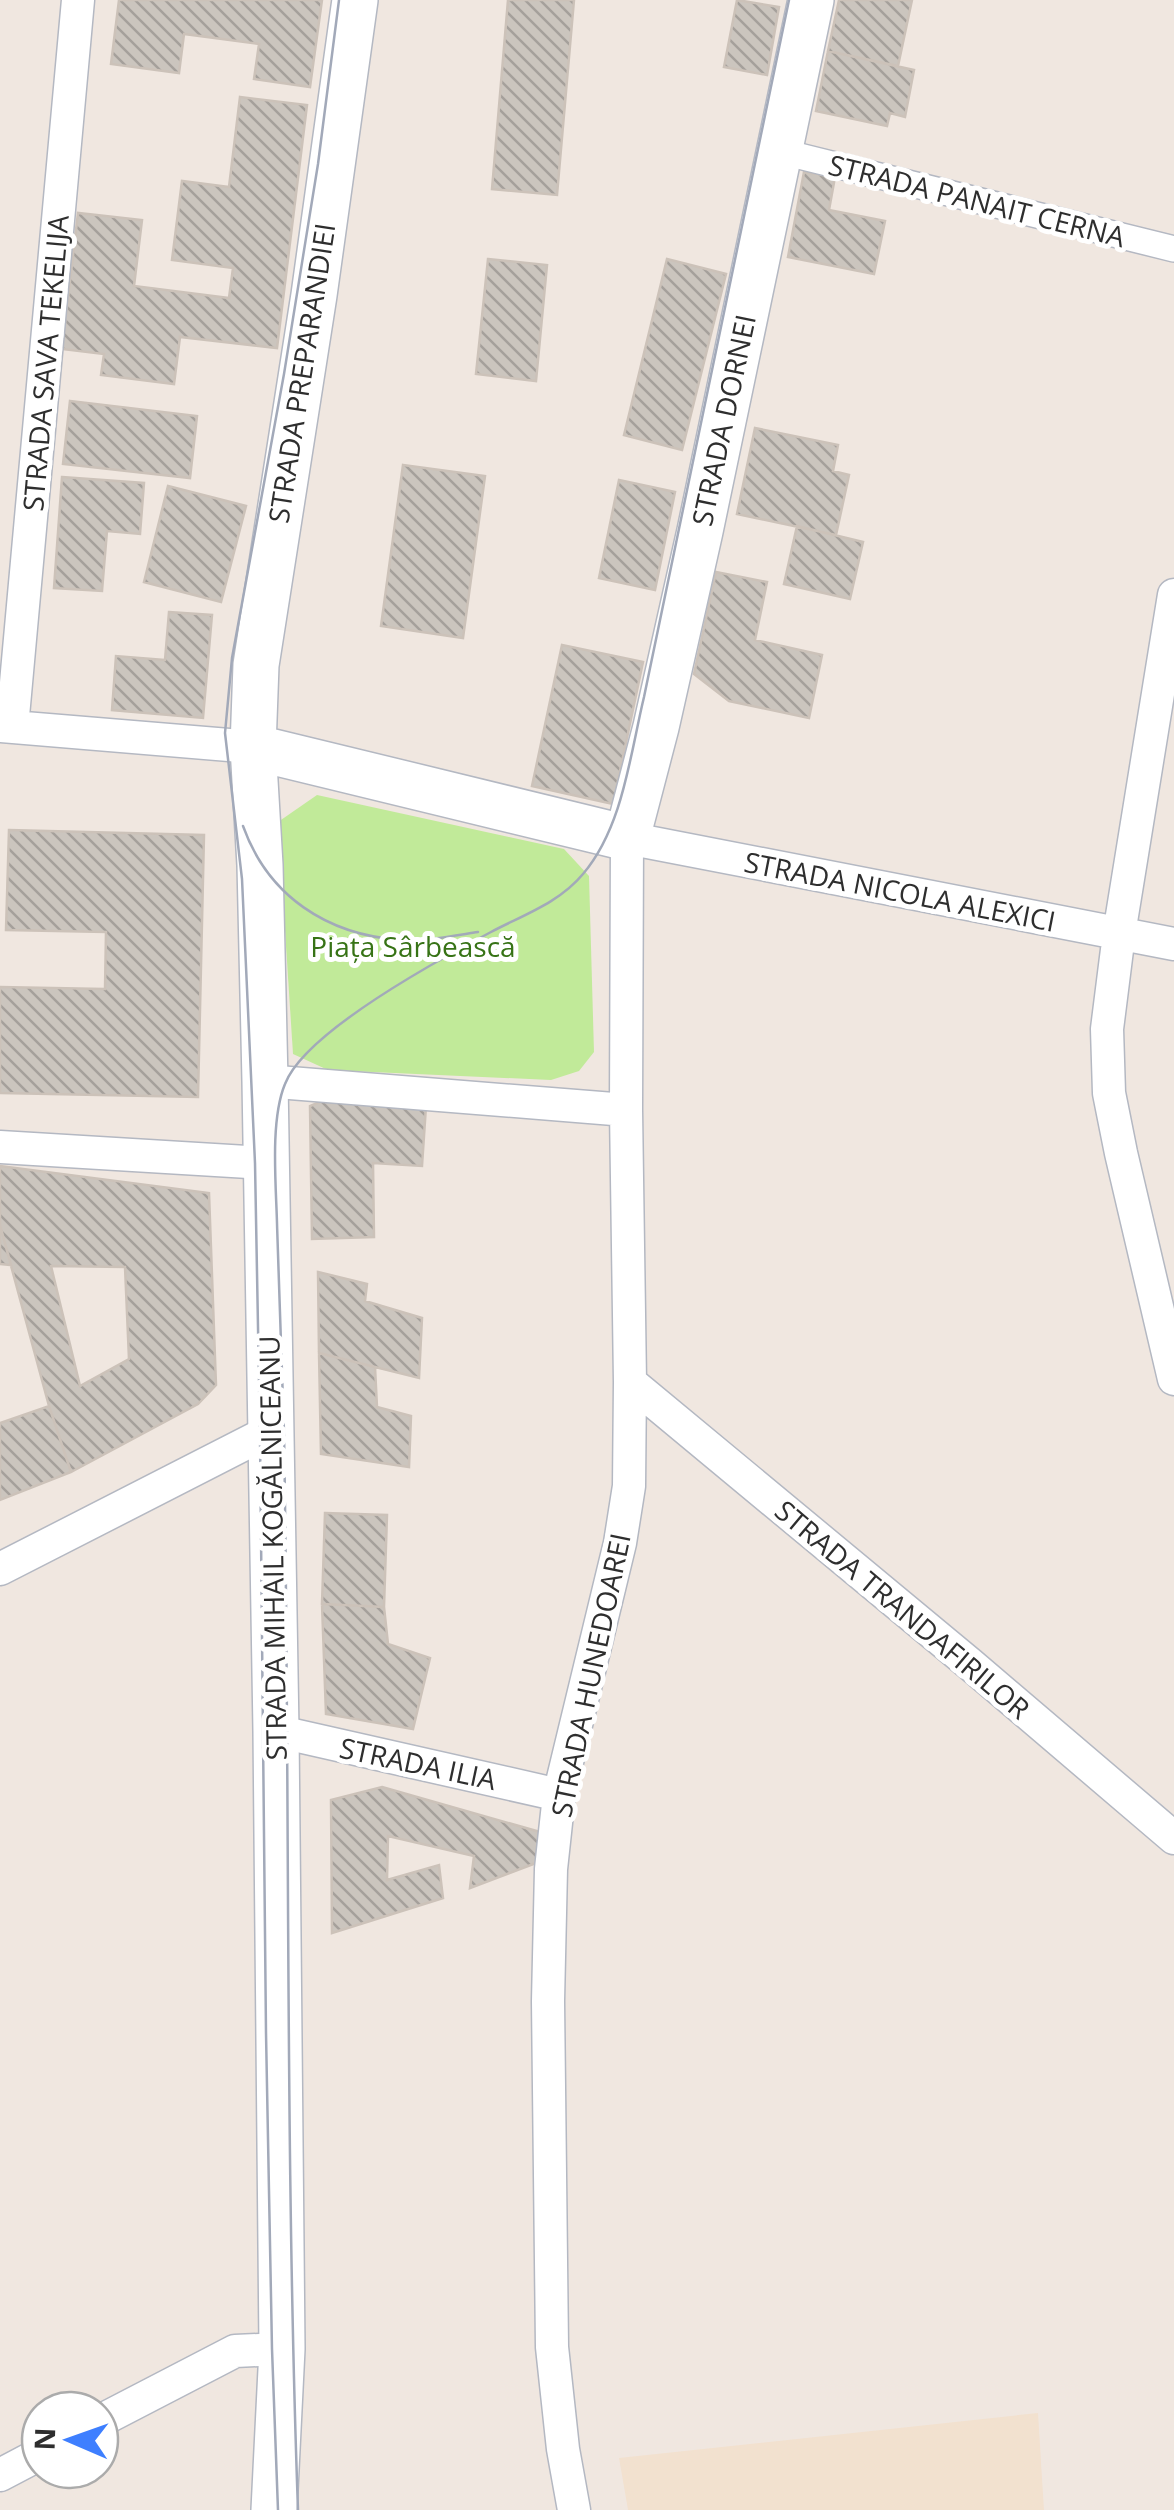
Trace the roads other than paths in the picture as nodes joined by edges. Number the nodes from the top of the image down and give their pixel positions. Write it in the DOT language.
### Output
graph roads {
  1 [pos="78,0"];
  2 [pos="355,0"];
  3 [pos="811,0"];
  4 [pos="779,151"];
  5 [pos="1174,249"];
  6 [pos="1174,595"];
  7 [pos="6,726"];
  8 [pos="253,747"];
  9 [pos="627,838"];
  10 [pos="1119,934"];
  11 [pos="1174,944"];
  12 [pos="265,1081"];
  13 [pos="626,1110"];
  14 [pos="0,1147"];
  15 [pos="265,1162"];
  16 [pos="1174,1379"];
  17 [pos="630,1382"];
  18 [pos="270,1431"];
  19 [pos="0,1568"];
  20 [pos="276,1731"];
  21 [pos="560,1794"];
  22 [pos="1174,1838"];
  23 [pos="282,2348"];
  24 [pos="120,2411"];
  25 [pos="274,2510"];
  26 [pos="304,2510"];
  27 [pos="574,2510"];
  1 -- 7 [label="street, STRADA SAVA TEKELIJA"];
  2 -- 8 [label="main road, STRADA PREPARANDIEI"];
  3 -- 4 [label="main road, STRADA DORNEI"];
  4 -- 5 [label="street, STRADA PANAIT CERNA"];
  4 -- 9 [label="main road, STRADA DORNEI"];
  6 -- 10 [label="street"];
  7 -- 8 [label="street"];
  8 -- 9 [label="main road"];
  8 -- 12 [label="main road, STRADA MIHAIL KOGĂLNICEANU"];
  9 -- 10 [label="street, STRADA NICOLA ALEXICI"];
  9 -- 13 [label="street, STRADA HUNEDOAREI"];
  10 -- 11 [label="street, STRADA NICOLA ALEXICI"];
  10 -- 16 [label="street"];
  12 -- 13 [label="street"];
  12 -- 15 [label="main road, STRADA MIHAIL KOGĂLNICEANU"];
  13 -- 17 [label="street, STRADA HUNEDOAREI"];
  14 -- 15 [label="street"];
  15 -- 18 [label="main road, STRADA MIHAIL KOGĂLNICEANU"];
  17 -- 21 [label="street, STRADA HUNEDOAREI"];
  17 -- 22 [label="street, STRADA TRANDAFIRILOR"];
  18 -- 19 [label="street"];
  18 -- 20 [label="main road, STRADA MIHAIL KOGĂLNICEANU"];
  20 -- 21 [label="street, STRADA ILIA"];
  20 -- 23 [label="main road, STRADA MIHAIL KOGĂLNICEANU"];
  21 -- 27 [label="street, STRADA HUNEDOAREI"];
  23 -- 24 [label="street"];
  23 -- 25 [label="main road, STRADA MIHAIL KOGĂLNICEANU"];
  23 -- 26 [label="main road, STRADA MIHAIL KOGĂLNICEANU"];
}
